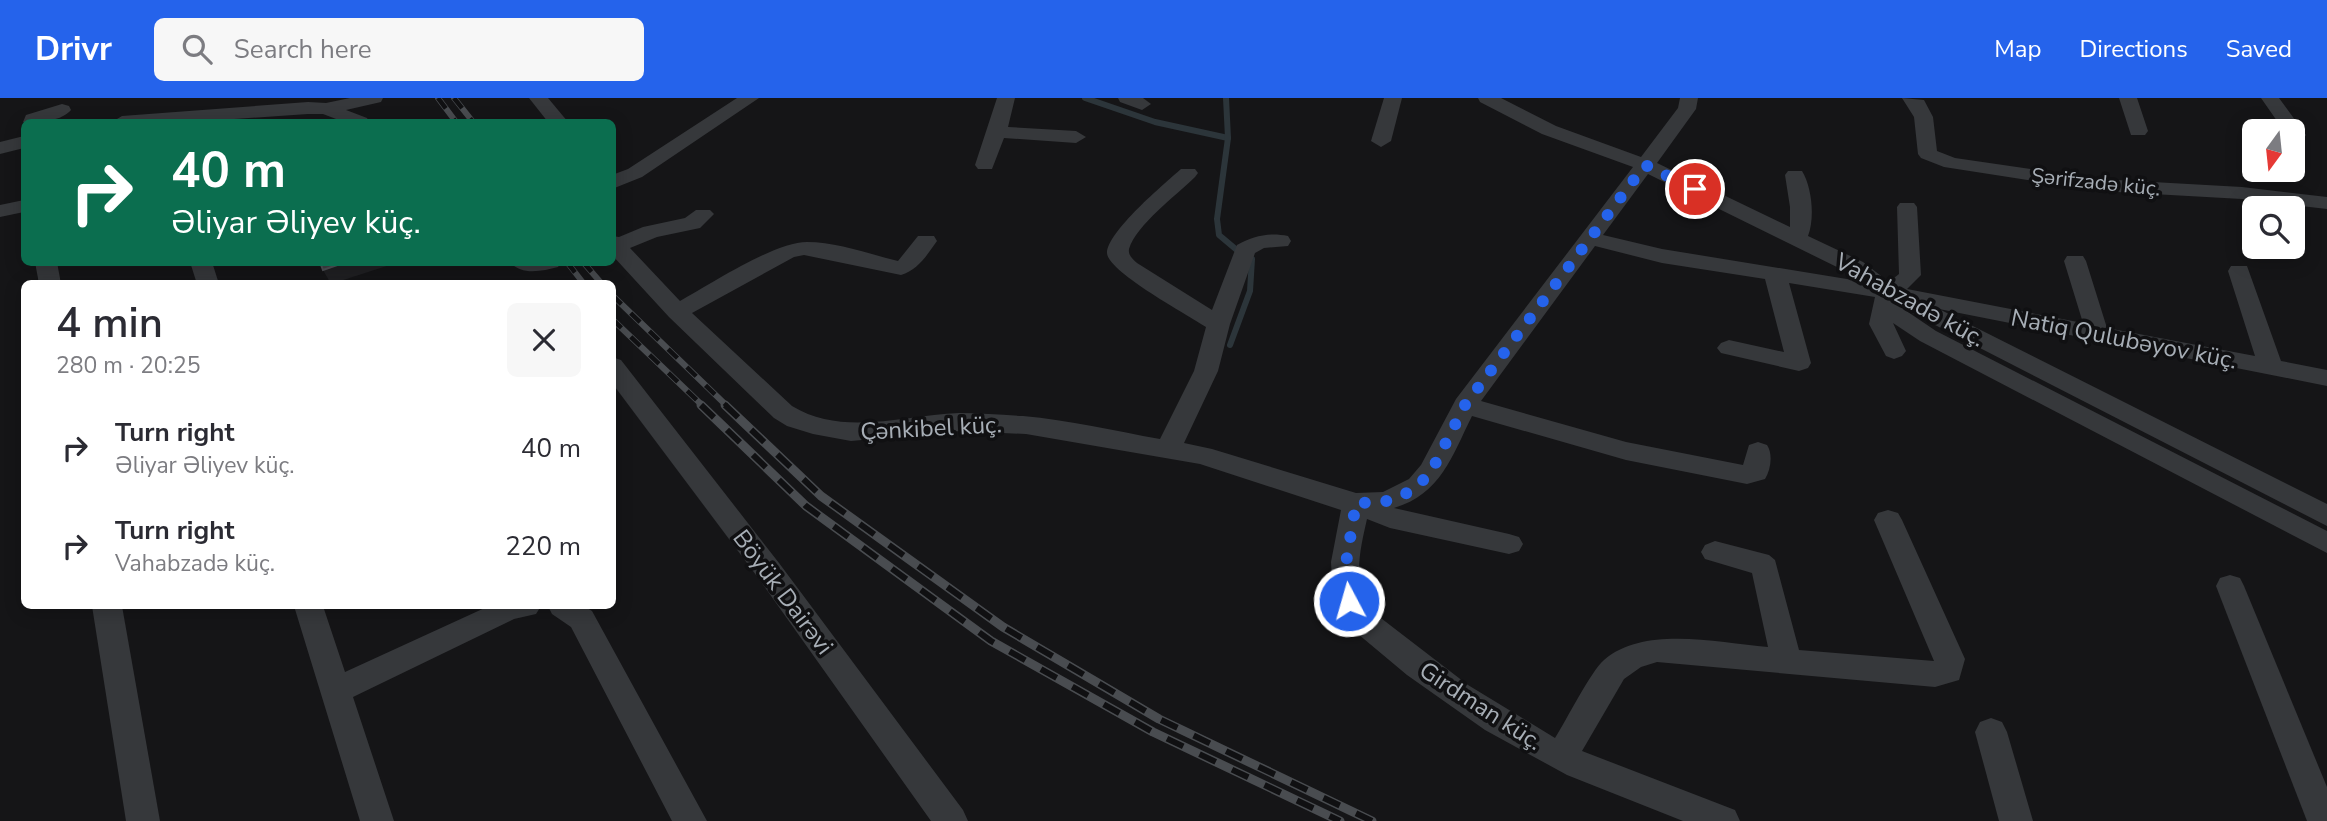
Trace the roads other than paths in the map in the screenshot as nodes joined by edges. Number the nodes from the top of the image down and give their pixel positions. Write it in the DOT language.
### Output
graph roads {
  1 [pos="374,98"];
  2 [pos="538,98"];
  3 [pos="750,98"];
  4 [pos="1006,98"];
  5 [pos="1393,98"];
  6 [pos="1487,98"];
  7 [pos="1689,98"];
  8 [pos="1911,98"];
  9 [pos="2128,98"];
  10 [pos="2270,98"];
  11 [pos="326,109"];
  12 [pos="62,110"];
  13 [pos="33,119"];
  14 [pos="190,119"];
  15 [pos="352,119"];
  16 [pos="556,119"];
  17 [pos="2285,119"];
  18 [pos="2138,131"];
  19 [pos="994,132"];
  20 [pos="1076,136"];
  21 [pos="1381,141"];
  22 [pos="21,143"];
  23 [pos="0,148"];
  24 [pos="985,165"];
  25 [pos="1640,172"];
  26 [pos="1188,173"];
  27 [pos="1795,175"];
  28 [pos="616,181"];
  29 [pos="2327,203"];
  30 [pos="21,207"];
  31 [pos="1907,207"];
  32 [pos="0,211"];
  33 [pos="703,214"];
  34 [pos="1750,232"];
  35 [pos="1796,238"];
  36 [pos="1591,239"];
  37 [pos="926,241"];
  38 [pos="1280,241"];
  39 [pos="616,244"];
  40 [pos="616,245"];
  41 [pos="2075,261"];
  42 [pos="2239,271"];
  43 [pos="1775,274"];
  44 [pos="1886,299"];
  45 [pos="677,312"];
  46 [pos="1218,324"];
  47 [pos="2098,335"];
  48 [pos="1729,348"];
  49 [pos="1894,351"];
  50 [pos="2271,368"];
  51 [pos="616,370"];
  52 [pos="2327,378"];
  53 [pos="1465,405"];
  54 [pos="1169,448"];
  55 [pos="1758,451"];
  56 [pos="1356,503"];
  57 [pos="2327,516"];
  58 [pos="1888,520"];
  59 [pos="1509,544"];
  60 [pos="2327,544"];
  61 [pos="1715,552"];
  62 [pos="2230,586"];
  63 [pos="108,609"];
  64 [pos="310,609"];
  65 [pos="509,609"];
  66 [pos="567,609"];
  67 [pos="1786,659"];
  68 [pos="336,691"];
  69 [pos="1991,732"];
  70 [pos="1561,757"];
  71 [pos="143,821"];
  72 [pos="377,821"];
  73 [pos="690,821"];
  74 [pos="951,821"];
  75 [pos="1723,821"];
  76 [pos="2016,821"];
  77 [pos="2324,821"];
  1 -- 11 [label="street"];
  2 -- 16 [label="street"];
  3 -- 28 [label="street"];
  4 -- 19 [label="street"];
  5 -- 21 [label="street"];
  6 -- 25 [label="street, Vahabzadə küç."];
  7 -- 25 [label="street"];
  8 -- 29 [label="street, Şərifzadə küç."];
  9 -- 18 [label="street"];
  10 -- 17 [label="street"];
  11 -- 14 [label="street"];
  11 -- 15 [label="street"];
  12 -- 13 [label="street"];
  19 -- 20 [label="street"];
  19 -- 24 [label="street"];
  22 -- 23 [label="street"];
  25 -- 34 [label="street"];
  25 -- 35 [label="street, Vahabzadə küç."];
  25 -- 36 [label="street"];
  26 -- 46 [label="street"];
  27 -- 35 [label="street"];
  30 -- 32 [label="street"];
  31 -- 44 [label="street"];
  33 -- 39 [label="street"];
  35 -- 44 [label="street, Vahabzadə küç."];
  36 -- 43 [label="street, Natiq Qulubəyov küç."];
  36 -- 53 [label="street"];
  37 -- 45 [label="street"];
  38 -- 46 [label="street"];
  40 -- 45 [label="street, Çənkibel küç."];
  41 -- 47 [label="street"];
  42 -- 50 [label="street"];
  43 -- 44 [label="street, Natiq Qulubəyov küç."];
  43 -- 48 [label="street"];
  44 -- 47 [label="street, Natiq Qulubəyov küç."];
  44 -- 49 [label="street"];
  44 -- 57 [label="street, Vahabzadə küç."];
  44 -- 60 [label="street"];
  45 -- 54 [label="street, Çənkibel küç."];
  46 -- 54 [label="street"];
  47 -- 50 [label="street, Natiq Qulubəyov küç."];
  50 -- 52 [label="street, Natiq Qulubəyov küç."];
  51 -- 74 [label="street, Böyük Dairəvi"];
  53 -- 55 [label="street"];
  53 -- 56 [label="street"];
  54 -- 56 [label="street, Çənkibel küç."];
  56 -- 59 [label="street"];
  56 -- 70 [label="street, Girdman küç."];
  58 -- 67 [label="street"];
  61 -- 67 [label="street"];
  62 -- 77 [label="street"];
  63 -- 71 [label="street"];
  64 -- 68 [label="street"];
  65 -- 68 [label="street"];
  66 -- 73 [label="street"];
  67 -- 70 [label="street"];
  68 -- 72 [label="street"];
  69 -- 76 [label="street"];
  70 -- 75 [label="street, Girdman küç."];
}
